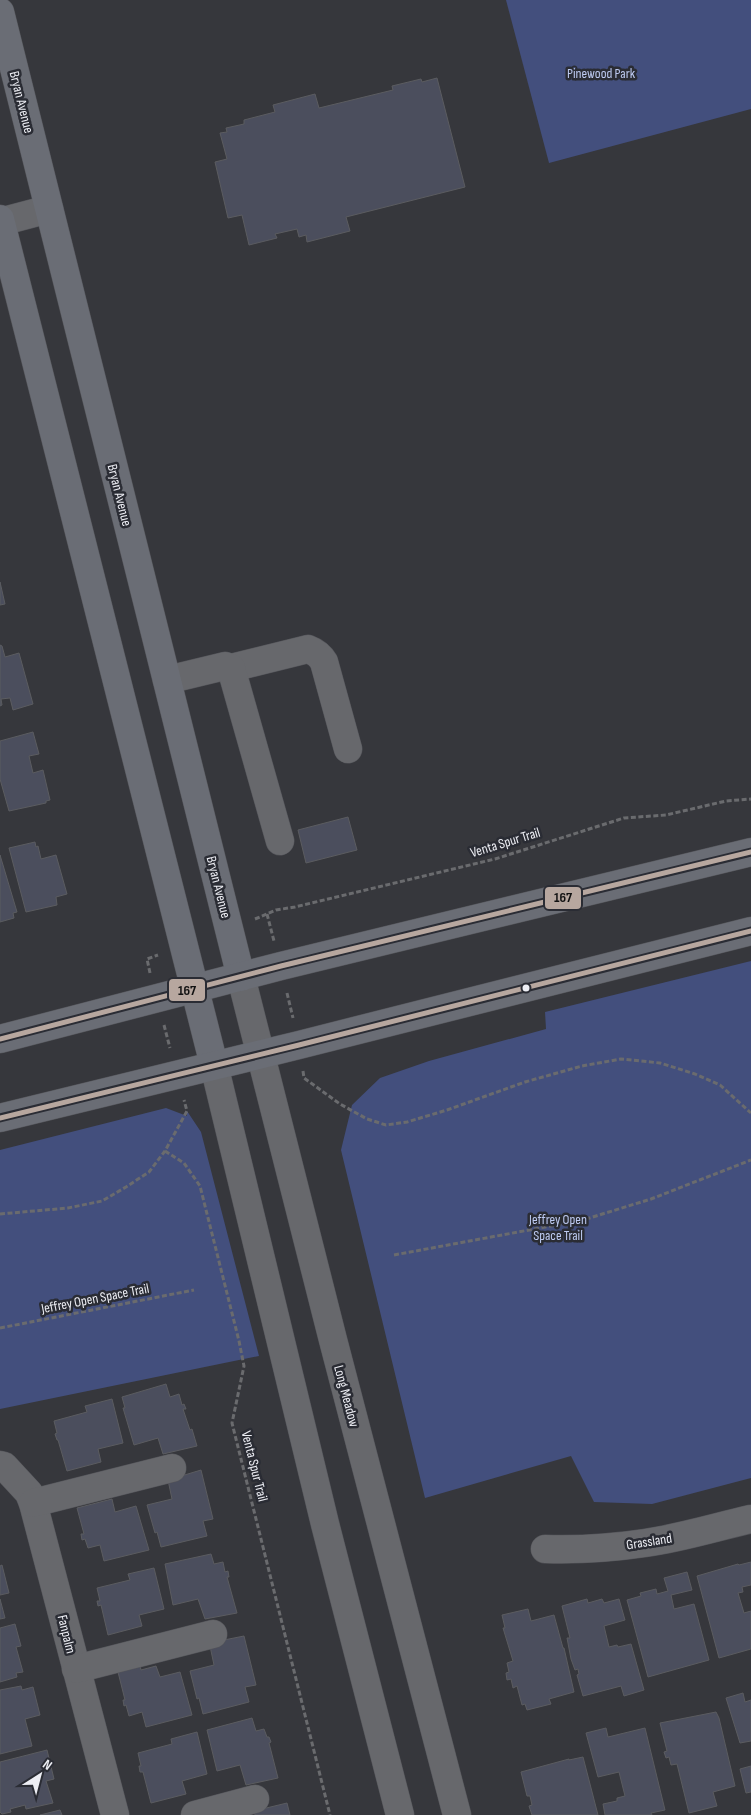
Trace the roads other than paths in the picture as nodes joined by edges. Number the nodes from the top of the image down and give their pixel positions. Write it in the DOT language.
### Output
graph roads {
  1 [pos="0,12"];
  2 [pos="49,209"];
  3 [pos="0,221"];
  4 [pos="231,668"];
  5 [pos="167,680"];
  6 [pos="348,749"];
  7 [pos="280,841"];
  8 [pos="751,852"];
  9 [pos="751,931"];
  10 [pos="241,977"];
  11 [pos="196,989"];
  12 [pos="0,1039"];
  13 [pos="260,1053"];
  14 [pos="214,1065"];
  15 [pos="0,1118"];
  16 [pos="0,1465"];
  17 [pos="172,1468"];
  18 [pos="33,1503"];
  19 [pos="751,1519"];
  20 [pos="545,1550"];
  21 [pos="213,1634"];
  22 [pos="76,1669"];
  23 [pos="256,1799"];
  24 [pos="115,1815"];
  25 [pos="195,1815"];
  26 [pos="400,1815"];
  27 [pos="457,1815"];
  1 -- 2 [label="main road, Bryan Avenue"];
  2 -- 3 [label="street"];
  2 -- 5 [label="main road, Bryan Avenue"];
  3 -- 11 [label="main road"];
  4 -- 5 [label="street"];
  4 -- 6 [label="street"];
  4 -- 7 [label="street"];
  5 -- 10 [label="main road, Bryan Avenue"];
  8 -- 10 [label="main road"];
  9 -- 13 [label="main road"];
  10 -- 11 [label="main road"];
  10 -- 13 [label="street, Long Meadow"];
  11 -- 12 [label="main road"];
  11 -- 14 [label="main road"];
  13 -- 14 [label="main road"];
  13 -- 27 [label="street, Long Meadow"];
  14 -- 15 [label="main road"];
  14 -- 26 [label="street"];
  16 -- 18 [label="street, Fanpalm"];
  17 -- 18 [label="street"];
  18 -- 22 [label="street, Fanpalm"];
  19 -- 20 [label="street, Grassland"];
  21 -- 22 [label="street"];
  22 -- 24 [label="street, Fanpalm"];
  23 -- 25 [label="street"];
}
